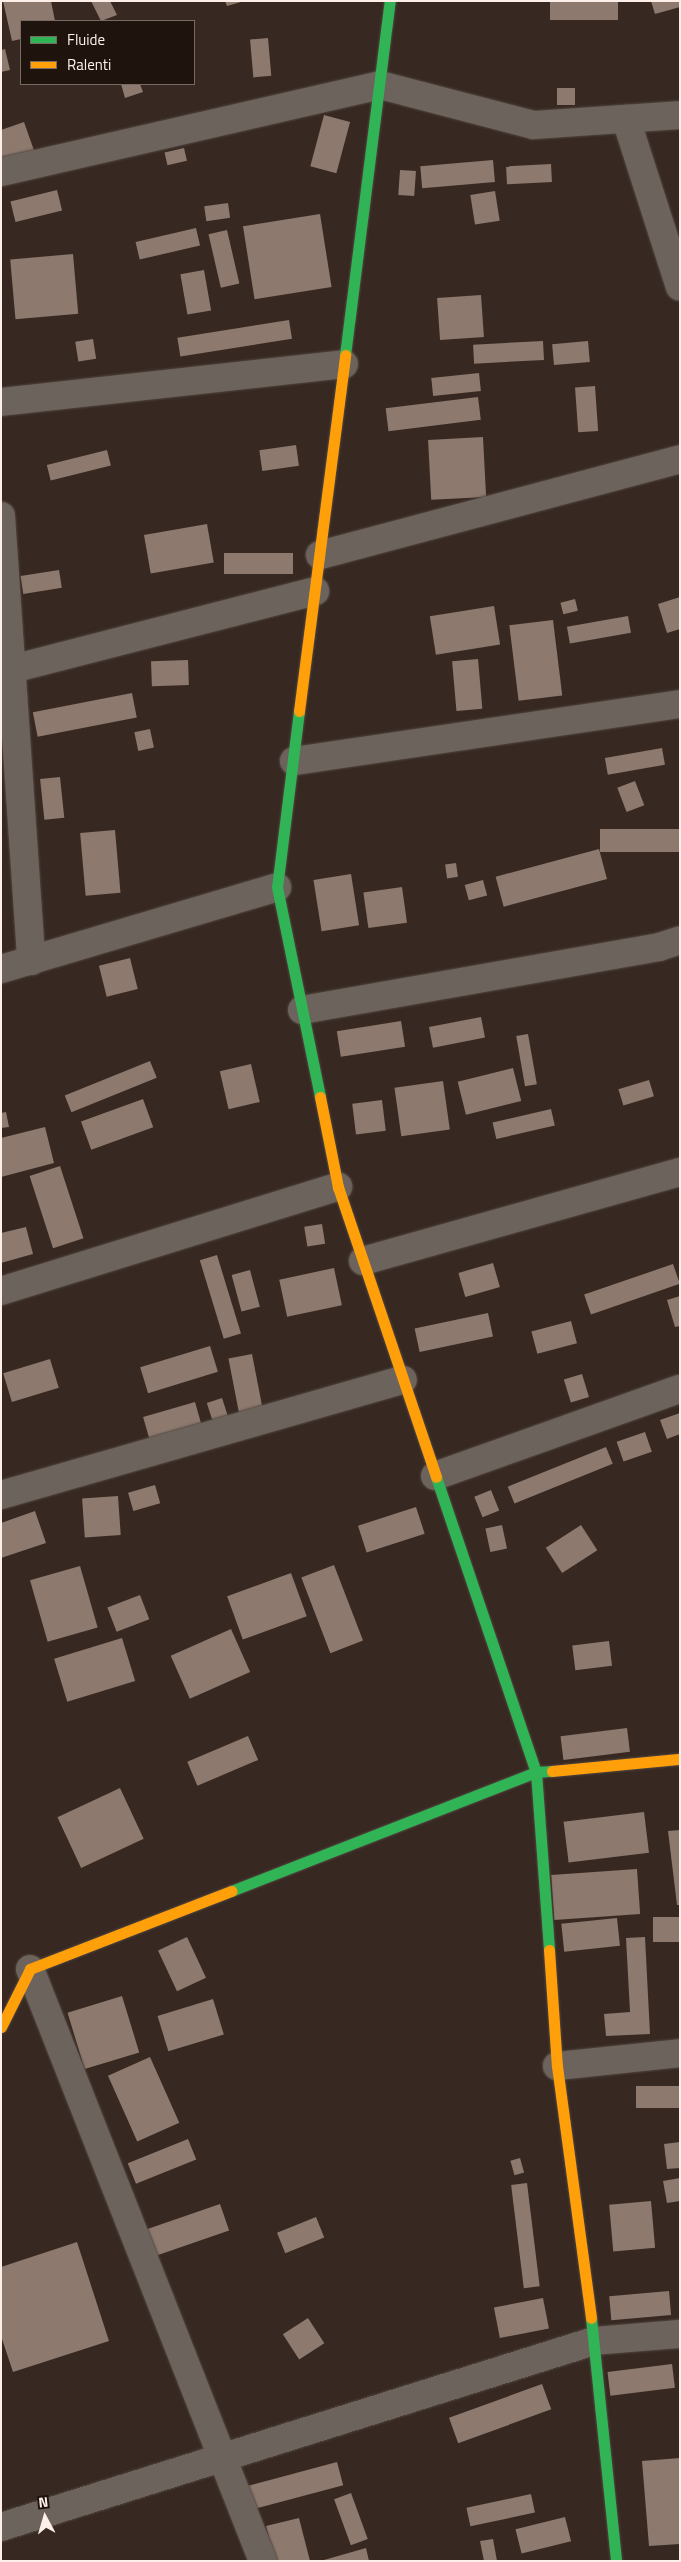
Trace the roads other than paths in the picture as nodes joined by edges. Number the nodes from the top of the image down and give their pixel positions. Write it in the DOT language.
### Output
graph roads {
  1 [pos="390,1"];
  2 [pos="380,85"];
  3 [pos="680,115"];
  4 [pos="626,119"];
  5 [pos="1,172"];
  6 [pos="680,287"];
  7 [pos="344,364"];
  8 [pos="1,402"];
  9 [pos="680,459"];
  10 [pos="1,516"];
  11 [pos="320,555"];
  12 [pos="315,591"];
  13 [pos="12,669"];
  14 [pos="680,704"];
  15 [pos="8,710"];
  16 [pos="294,761"];
  17 [pos="277,888"];
  18 [pos="680,940"];
  19 [pos="31,960"];
  20 [pos="1,970"];
  21 [pos="302,1010"];
  22 [pos="680,1172"];
  23 [pos="338,1187"];
  24 [pos="363,1261"];
  25 [pos="1,1291"];
  26 [pos="403,1380"];
  27 [pos="680,1389"];
  28 [pos="435,1476"];
  29 [pos="1,1495"];
  30 [pos="680,1759"];
  31 [pos="536,1772"];
  32 [pos="30,1969"];
  33 [pos="1,2027"];
  34 [pos="680,2054"];
  35 [pos="557,2066"];
  36 [pos="680,2334"];
  37 [pos="594,2342"];
  38 [pos="222,2457"];
  39 [pos="1,2527"];
  40 [pos="263,2561"];
  41 [pos="616,2561"];
  1 -- 2 [label="street"];
  2 -- 4 [label="street"];
  2 -- 5 [label="street"];
  2 -- 7 [label="street"];
  3 -- 4 [label="street"];
  4 -- 6 [label="street"];
  7 -- 8 [label="street"];
  7 -- 11 [label="street"];
  9 -- 11 [label="street"];
  10 -- 13 [label="street"];
  11 -- 12 [label="street"];
  12 -- 13 [label="street"];
  12 -- 16 [label="street"];
  13 -- 15 [label="street"];
  14 -- 16 [label="street"];
  15 -- 19 [label="street"];
  16 -- 17 [label="street"];
  17 -- 19 [label="street"];
  17 -- 21 [label="street"];
  18 -- 21 [label="street"];
  19 -- 20 [label="street"];
  21 -- 23 [label="street"];
  22 -- 24 [label="street"];
  23 -- 24 [label="street"];
  23 -- 25 [label="street"];
  24 -- 26 [label="street"];
  26 -- 28 [label="street"];
  26 -- 29 [label="street"];
  27 -- 28 [label="street"];
  28 -- 31 [label="street"];
  30 -- 31 [label="street"];
  31 -- 32 [label="street"];
  31 -- 35 [label="street"];
  32 -- 33 [label="street"];
  32 -- 38 [label="street"];
  34 -- 35 [label="street"];
  35 -- 37 [label="street"];
  36 -- 37 [label="street"];
  37 -- 38 [label="street"];
  37 -- 41 [label="street"];
  38 -- 39 [label="street"];
  38 -- 40 [label="street"];
}
